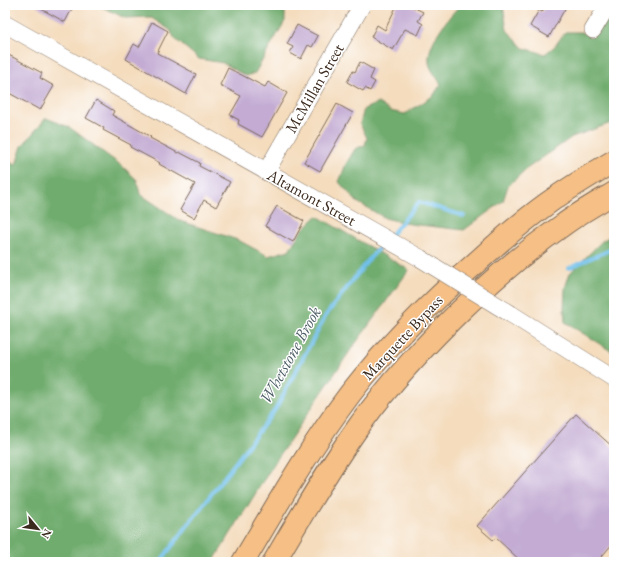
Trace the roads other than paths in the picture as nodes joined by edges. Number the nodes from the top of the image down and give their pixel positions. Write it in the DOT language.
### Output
graph roads {
  1 [pos="362,5"];
  2 [pos="608,5"];
  3 [pos="5,24"];
  4 [pos="593,30"];
  5 [pos="614,161"];
  6 [pos="266,172"];
  7 [pos="614,193"];
  8 [pos="614,379"];
  9 [pos="243,562"];
  10 [pos="274,562"];
  1 -- 6 [label="street, McMillan Street"];
  2 -- 4 [label="street"];
  3 -- 6 [label="street, Altamont Street"];
  5 -- 9 [label="highway, Marquette Bypass"];
  6 -- 8 [label="street, Altamont Street, bridge"];
  7 -- 10 [label="highway, Marquette Bypass"];
}
